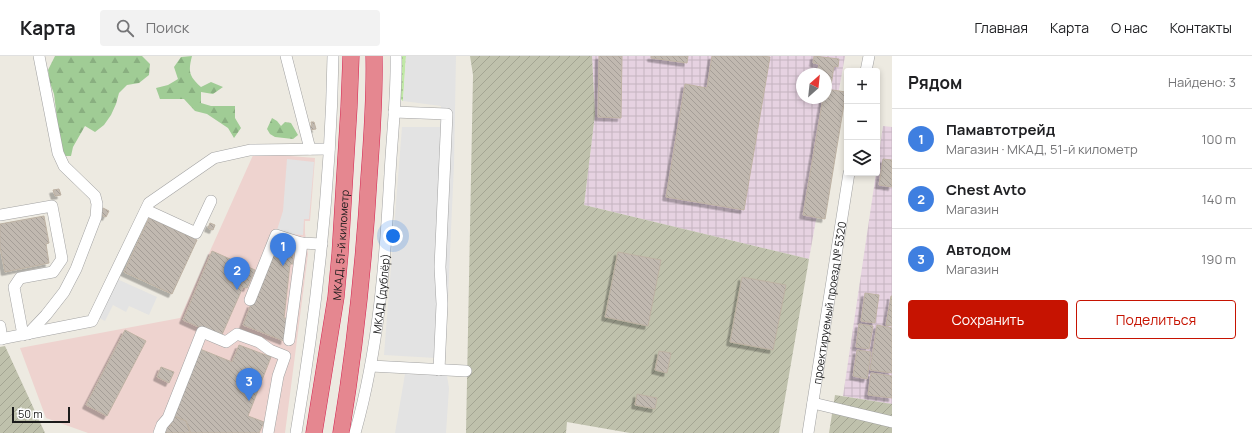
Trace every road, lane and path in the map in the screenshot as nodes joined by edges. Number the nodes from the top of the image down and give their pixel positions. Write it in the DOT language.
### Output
graph roads {
  1 [pos="39,56"];
  2 [pos="286,56"];
  3 [pos="333,56"];
  4 [pos="351,56"];
  5 [pos="374,56"];
  6 [pos="396,56"];
  7 [pos="869,56"];
  8 [pos="867,68"];
  9 [pos="394,112"];
  10 [pos="310,149"];
  11 [pos="329,149"];
  12 [pos="849,176"];
  13 [pos="211,201"];
  14 [pos="146,210"];
  15 [pos="0,215"];
  16 [pos="302,243"];
  17 [pos="322,244"];
  18 [pos="250,300"];
  19 [pos="0,326"];
  20 [pos="25,334"];
  21 [pos="1,339"];
  22 [pos="289,340"];
  23 [pos="371,366"];
  24 [pos="439,370"];
  25 [pos="466,371"];
  26 [pos="813,404"];
  27 [pos="892,422"];
  28 [pos="159,433"];
  29 [pos="268,433"];
  30 [pos="296,433"];
  31 [pos="314,433"];
  32 [pos="341,433"];
  33 [pos="355,433"];
  34 [pos="808,433"];
  1 -- 20 [label="street"];
  2 -- 10 [label="street"];
  3 -- 11 [label="street"];
  4 -- 31 [label="highway, МКАД, 51-й километр"];
  5 -- 32 [label="highway"];
  6 -- 9 [label="street, МКАД (дублёр)"];
  7 -- 8 [label="street"];
  9 -- 23 [label="street, МКАД (дублёр)"];
  9 -- 24 [label="street"];
  10 -- 11 [label="street"];
  10 -- 14 [label="street"];
  11 -- 17 [label="street"];
  12 -- 26 [label="street, проектируемый проезд № 5320"];
  13 -- 14 [label="street"];
  14 -- 20 [label="street"];
  15 -- 20 [label="street"];
  16 -- 17 [label="street"];
  16 -- 18 [label="street"];
  16 -- 22 [label="street"];
  17 -- 30 [label="street"];
  19 -- 21 [label="street"];
  20 -- 21 [label="street"];
  23 -- 24 [label="street"];
  23 -- 33 [label="street, МКАД (дублёр)"];
  24 -- 25 [label="street"];
  26 -- 27 [label="street"];
  26 -- 34 [label="street, проектируемый проезд № 5320"];
  28 -- 29 [label="street"];
}
